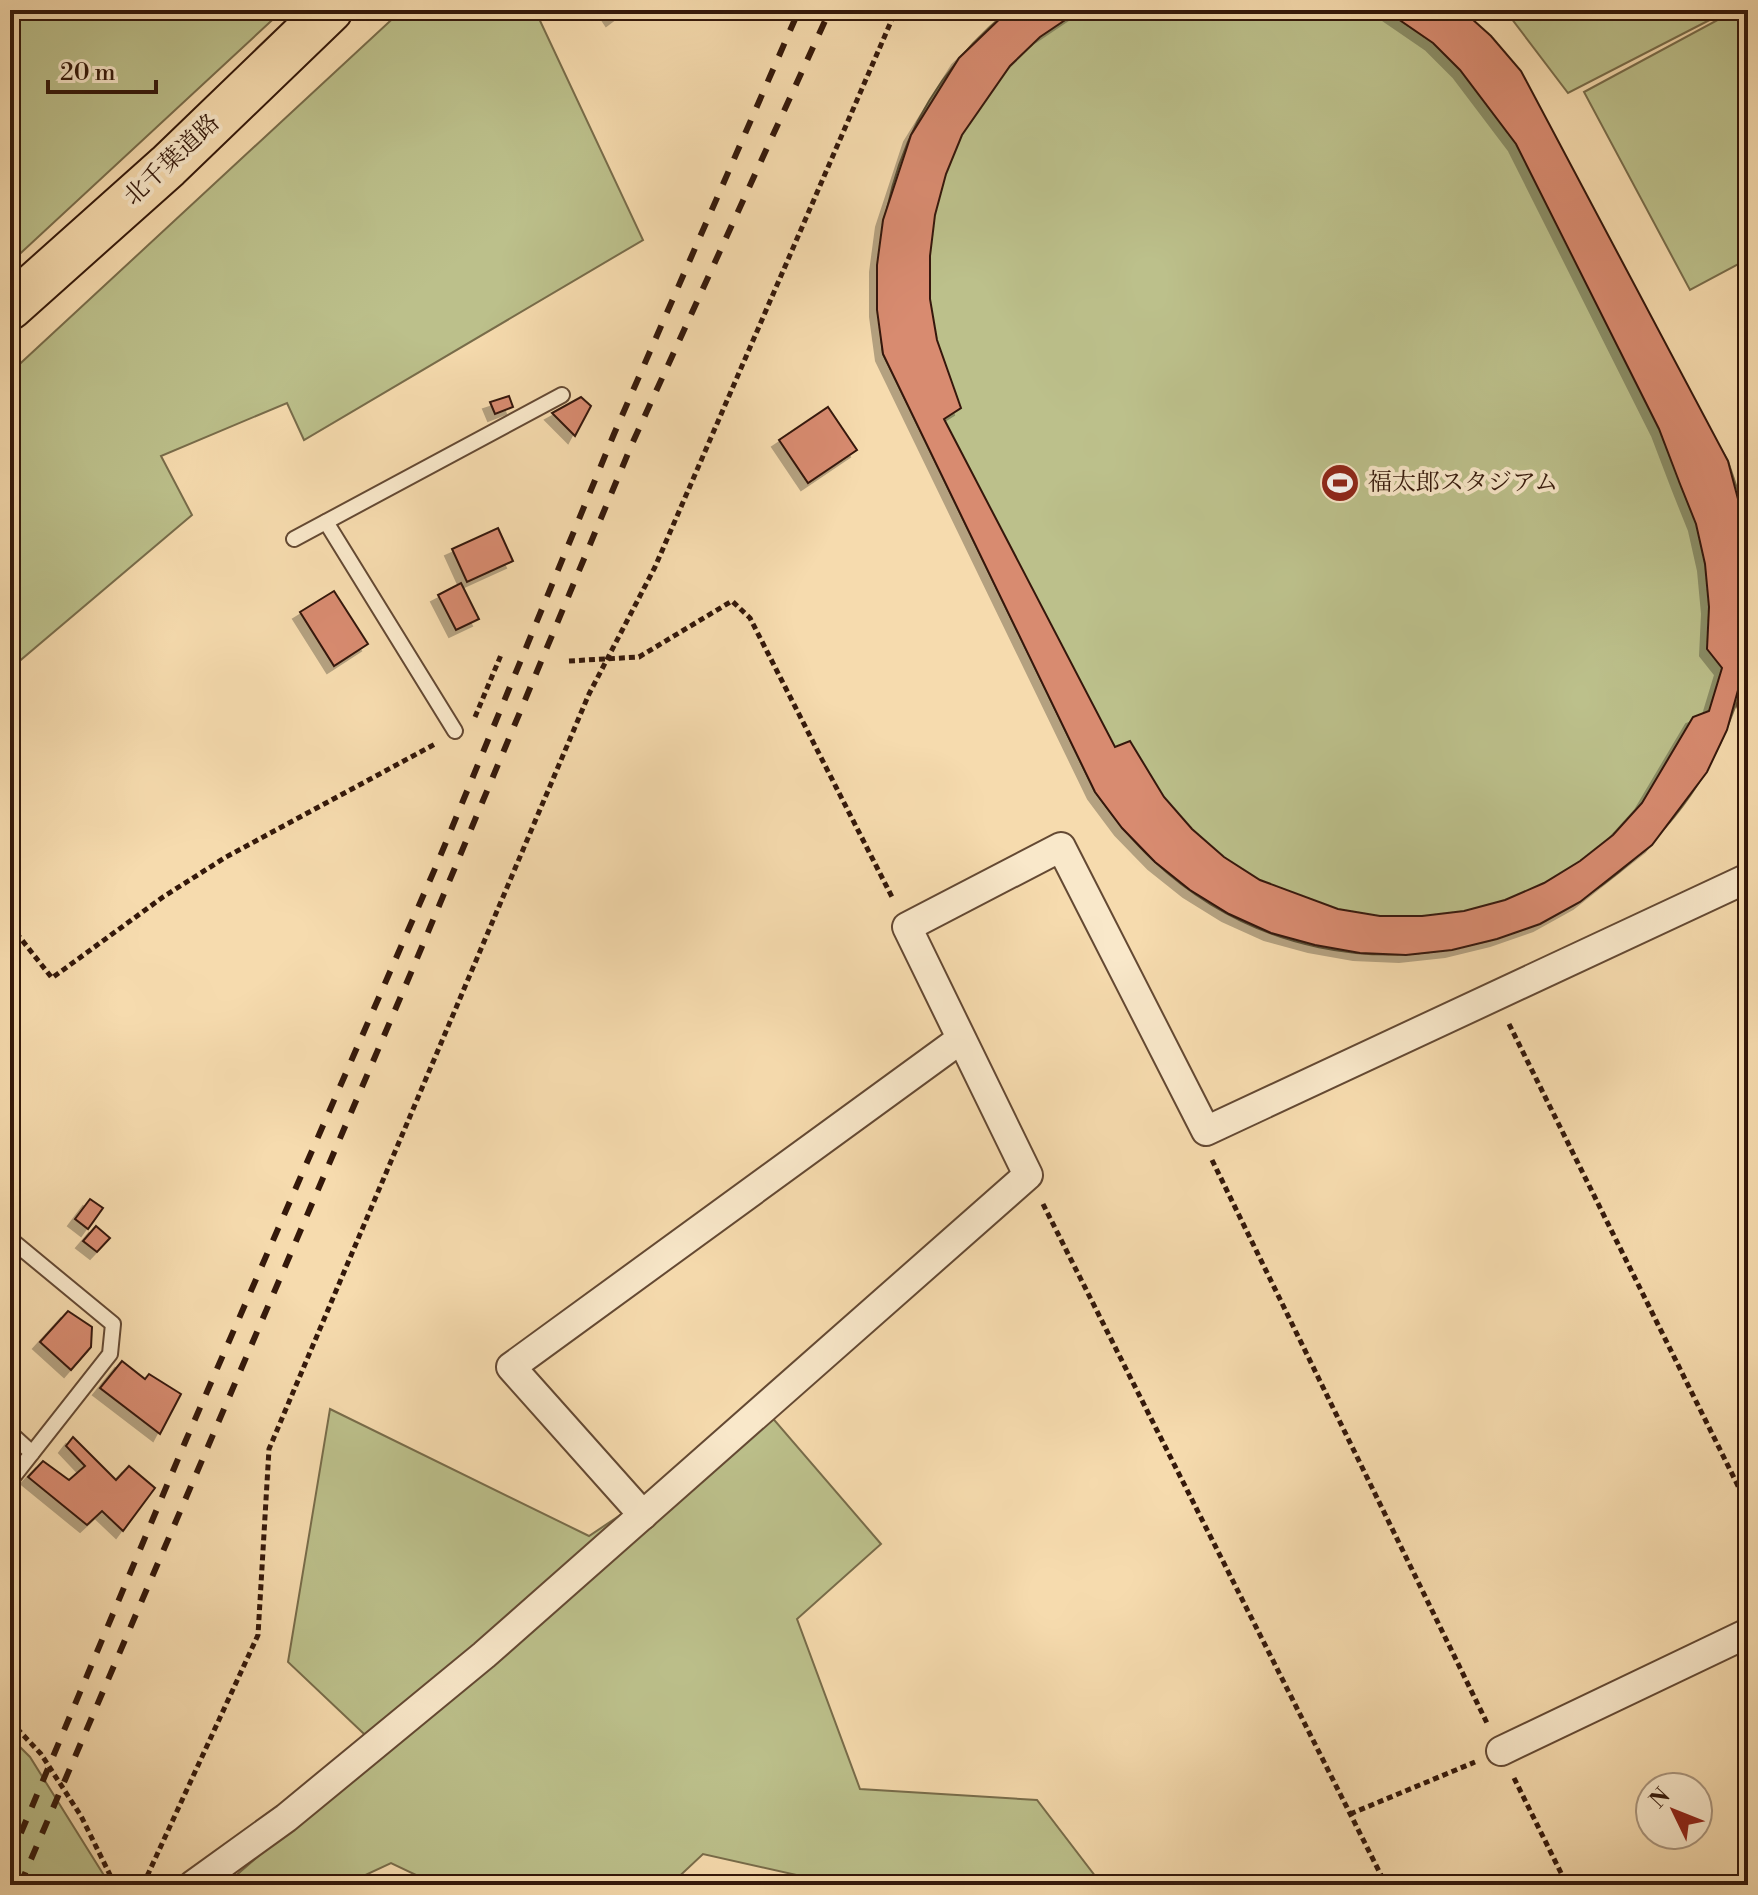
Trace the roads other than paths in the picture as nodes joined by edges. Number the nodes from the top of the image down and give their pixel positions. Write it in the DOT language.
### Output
graph roads {
  1 [pos="330,10"];
  2 [pos="10,307"];
  3 [pos="562,395"];
  4 [pos="326,522"];
  5 [pos="294,539"];
  6 [pos="455,731"];
  7 [pos="1748,878"];
  8 [pos="961,1039"];
  9 [pos="10,1239"];
  10 [pos="10,1433"];
  11 [pos="32,1453"];
  12 [pos="14,1476"];
  13 [pos="643,1515"];
  14 [pos="1748,1633"];
  15 [pos="1501,1751"];
  16 [pos="193,1885"];
  1 -- 2 [label="highway, 北千葉道路"];
  3 -- 4 [label="lane"];
  4 -- 5 [label="lane"];
  4 -- 6 [label="lane"];
  7 -- 8 [label="street"];
  8 -- 13 [label="street"];
  8 -- 13 [label="street"];
  9 -- 11 [label="lane"];
  10 -- 11 [label="lane"];
  11 -- 12 [label="lane"];
  13 -- 16 [label="street"];
  14 -- 15 [label="street"];
}
